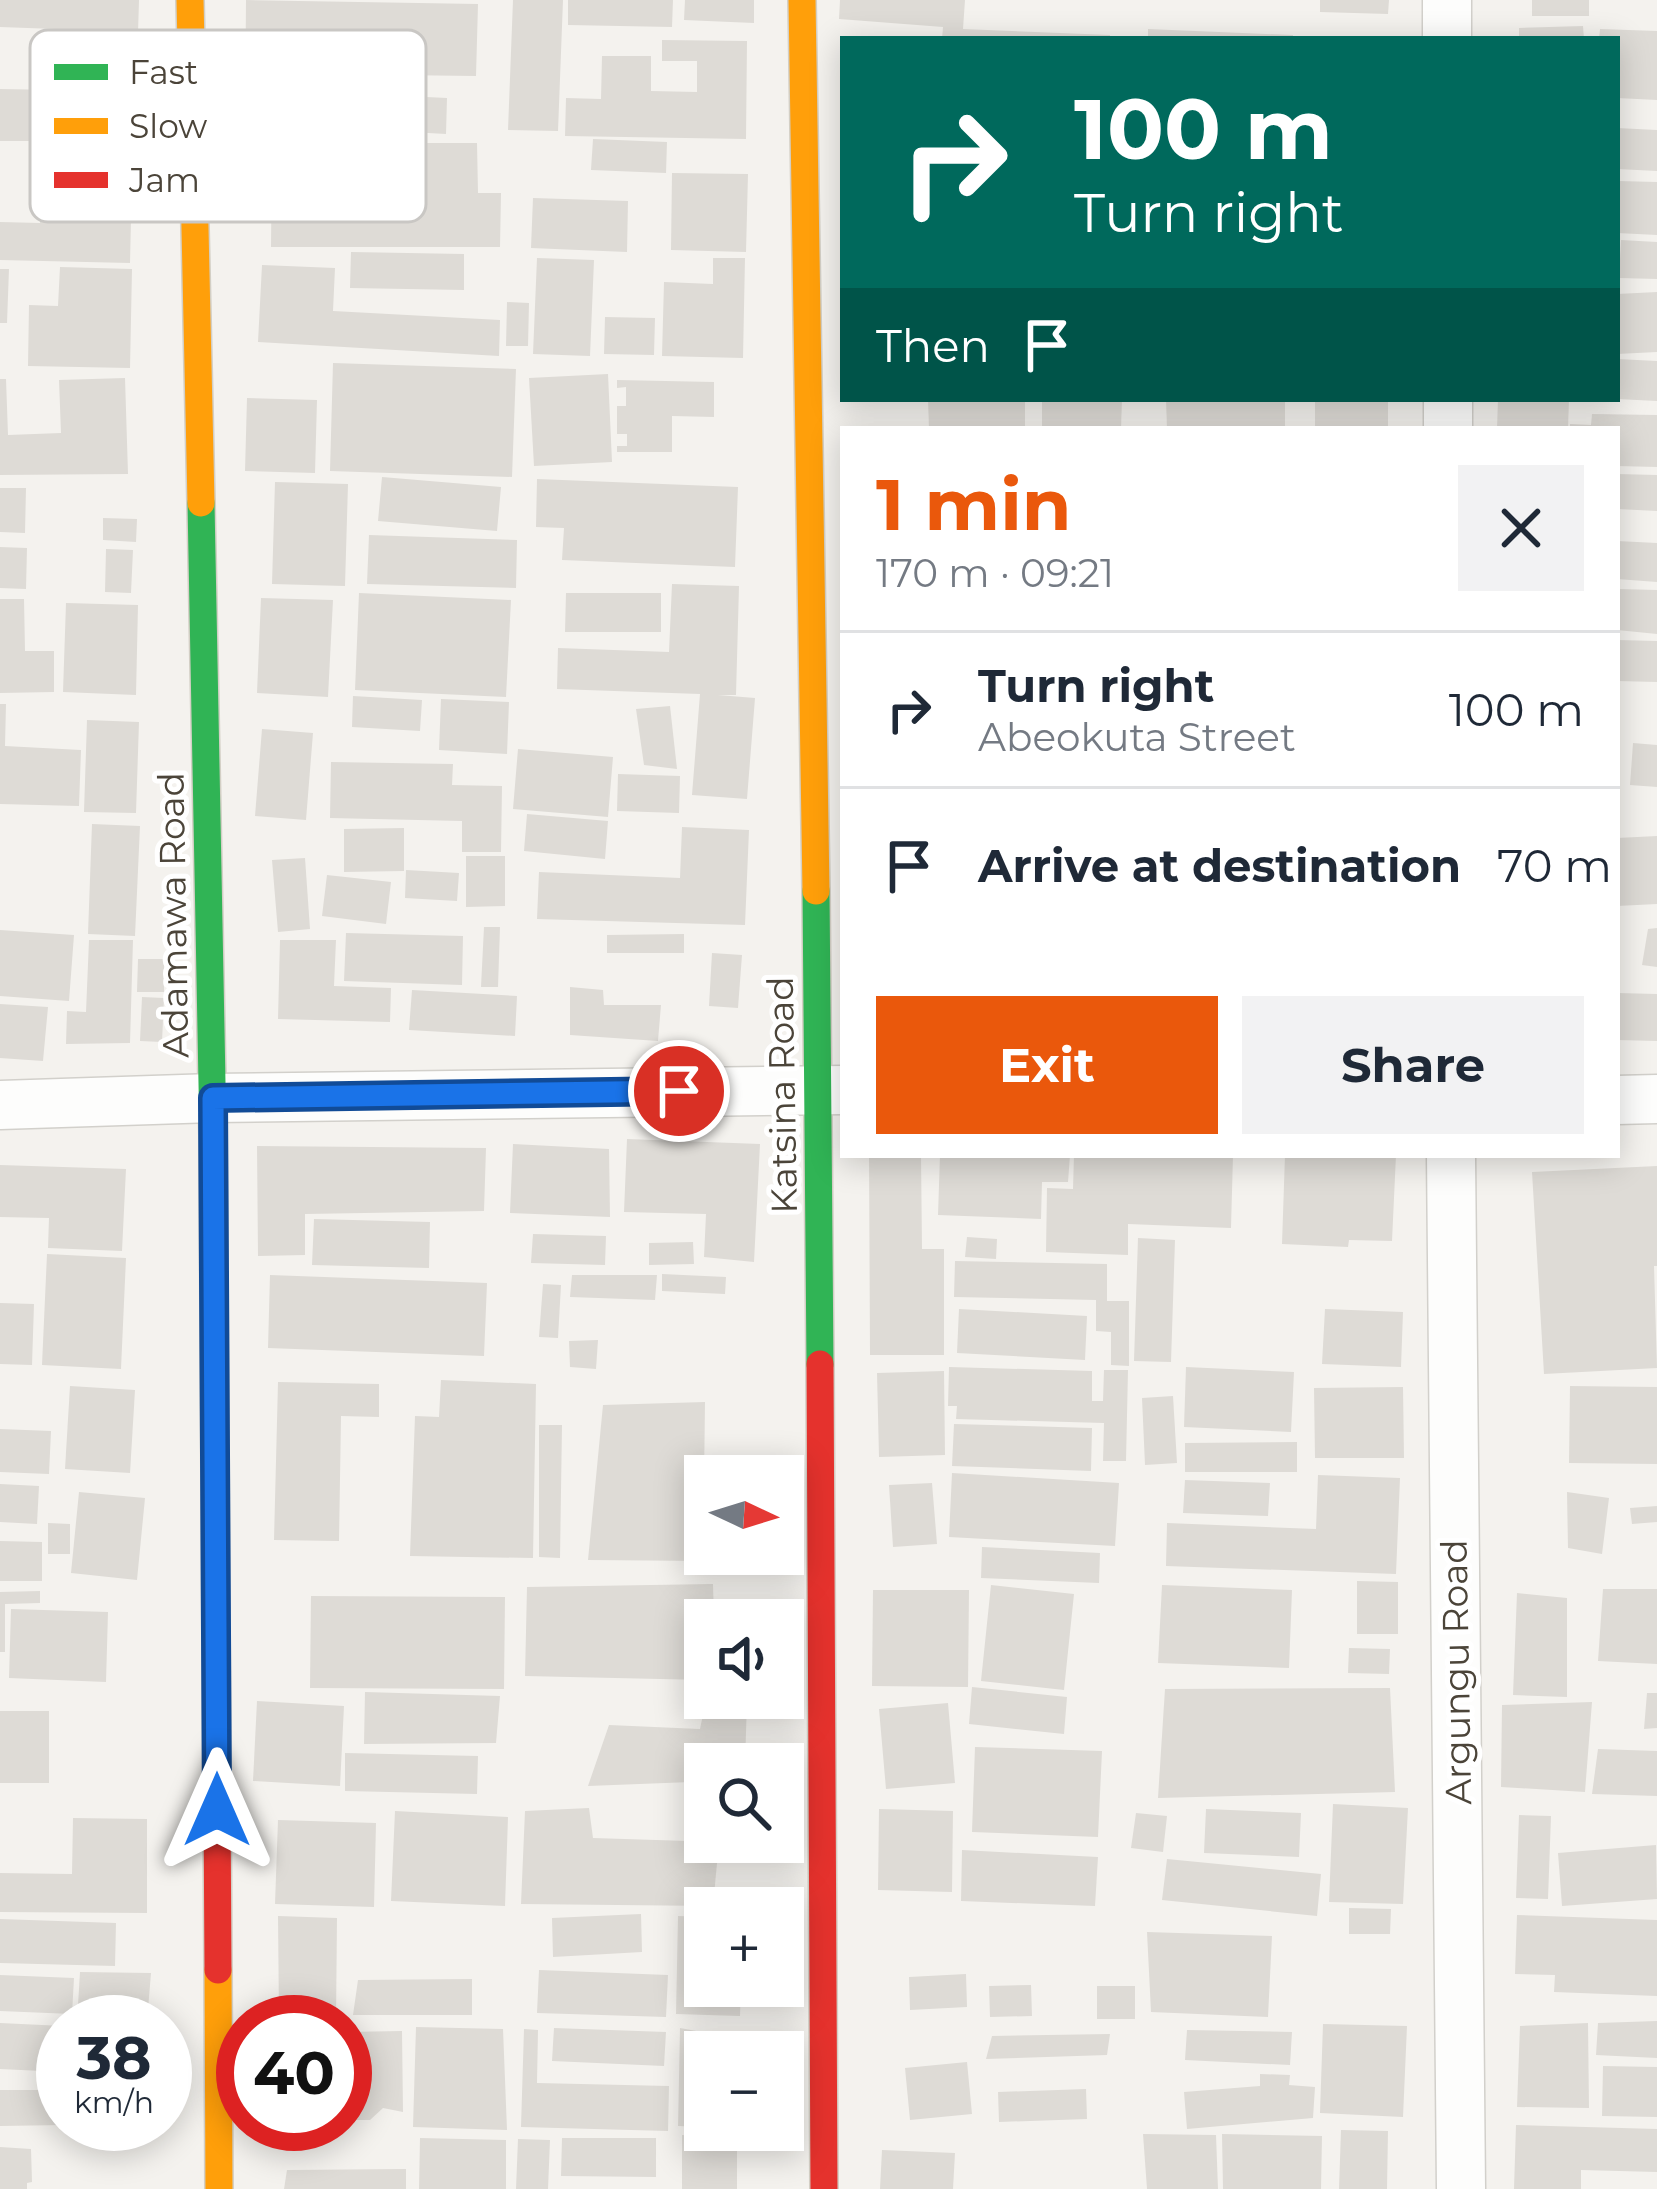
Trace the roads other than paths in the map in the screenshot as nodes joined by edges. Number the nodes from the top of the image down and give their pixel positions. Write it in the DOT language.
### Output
graph roads {
  1 [pos="190,0"];
  2 [pos="802,0"];
  3 [pos="1447,0"];
  4 [pos="191,30"];
  5 [pos="1447,36"];
  6 [pos="195,222"];
  7 [pos="831,1089"];
  8 [pos="213,1098"];
  9 [pos="1657,1099"];
  10 [pos="1620,1100"];
  11 [pos="0,1105"];
  12 [pos="1451,1158"];
  13 [pos="218,2189"];
  14 [pos="824,2189"];
  15 [pos="1461,2189"];
  1 -- 4 [label="street, Adamawa Road"];
  2 -- 7 [label="street, Katsina Road"];
  3 -- 5 [label="street"];
  6 -- 8 [label="street, Adamawa Road"];
  7 -- 8 [label="street"];
  7 -- 14 [label="street, Katsina Road"];
  8 -- 11 [label="street"];
  8 -- 13 [label="street, Adamawa Road"];
  9 -- 10 [label="street"];
  12 -- 15 [label="street, Argungu Road"];
}
